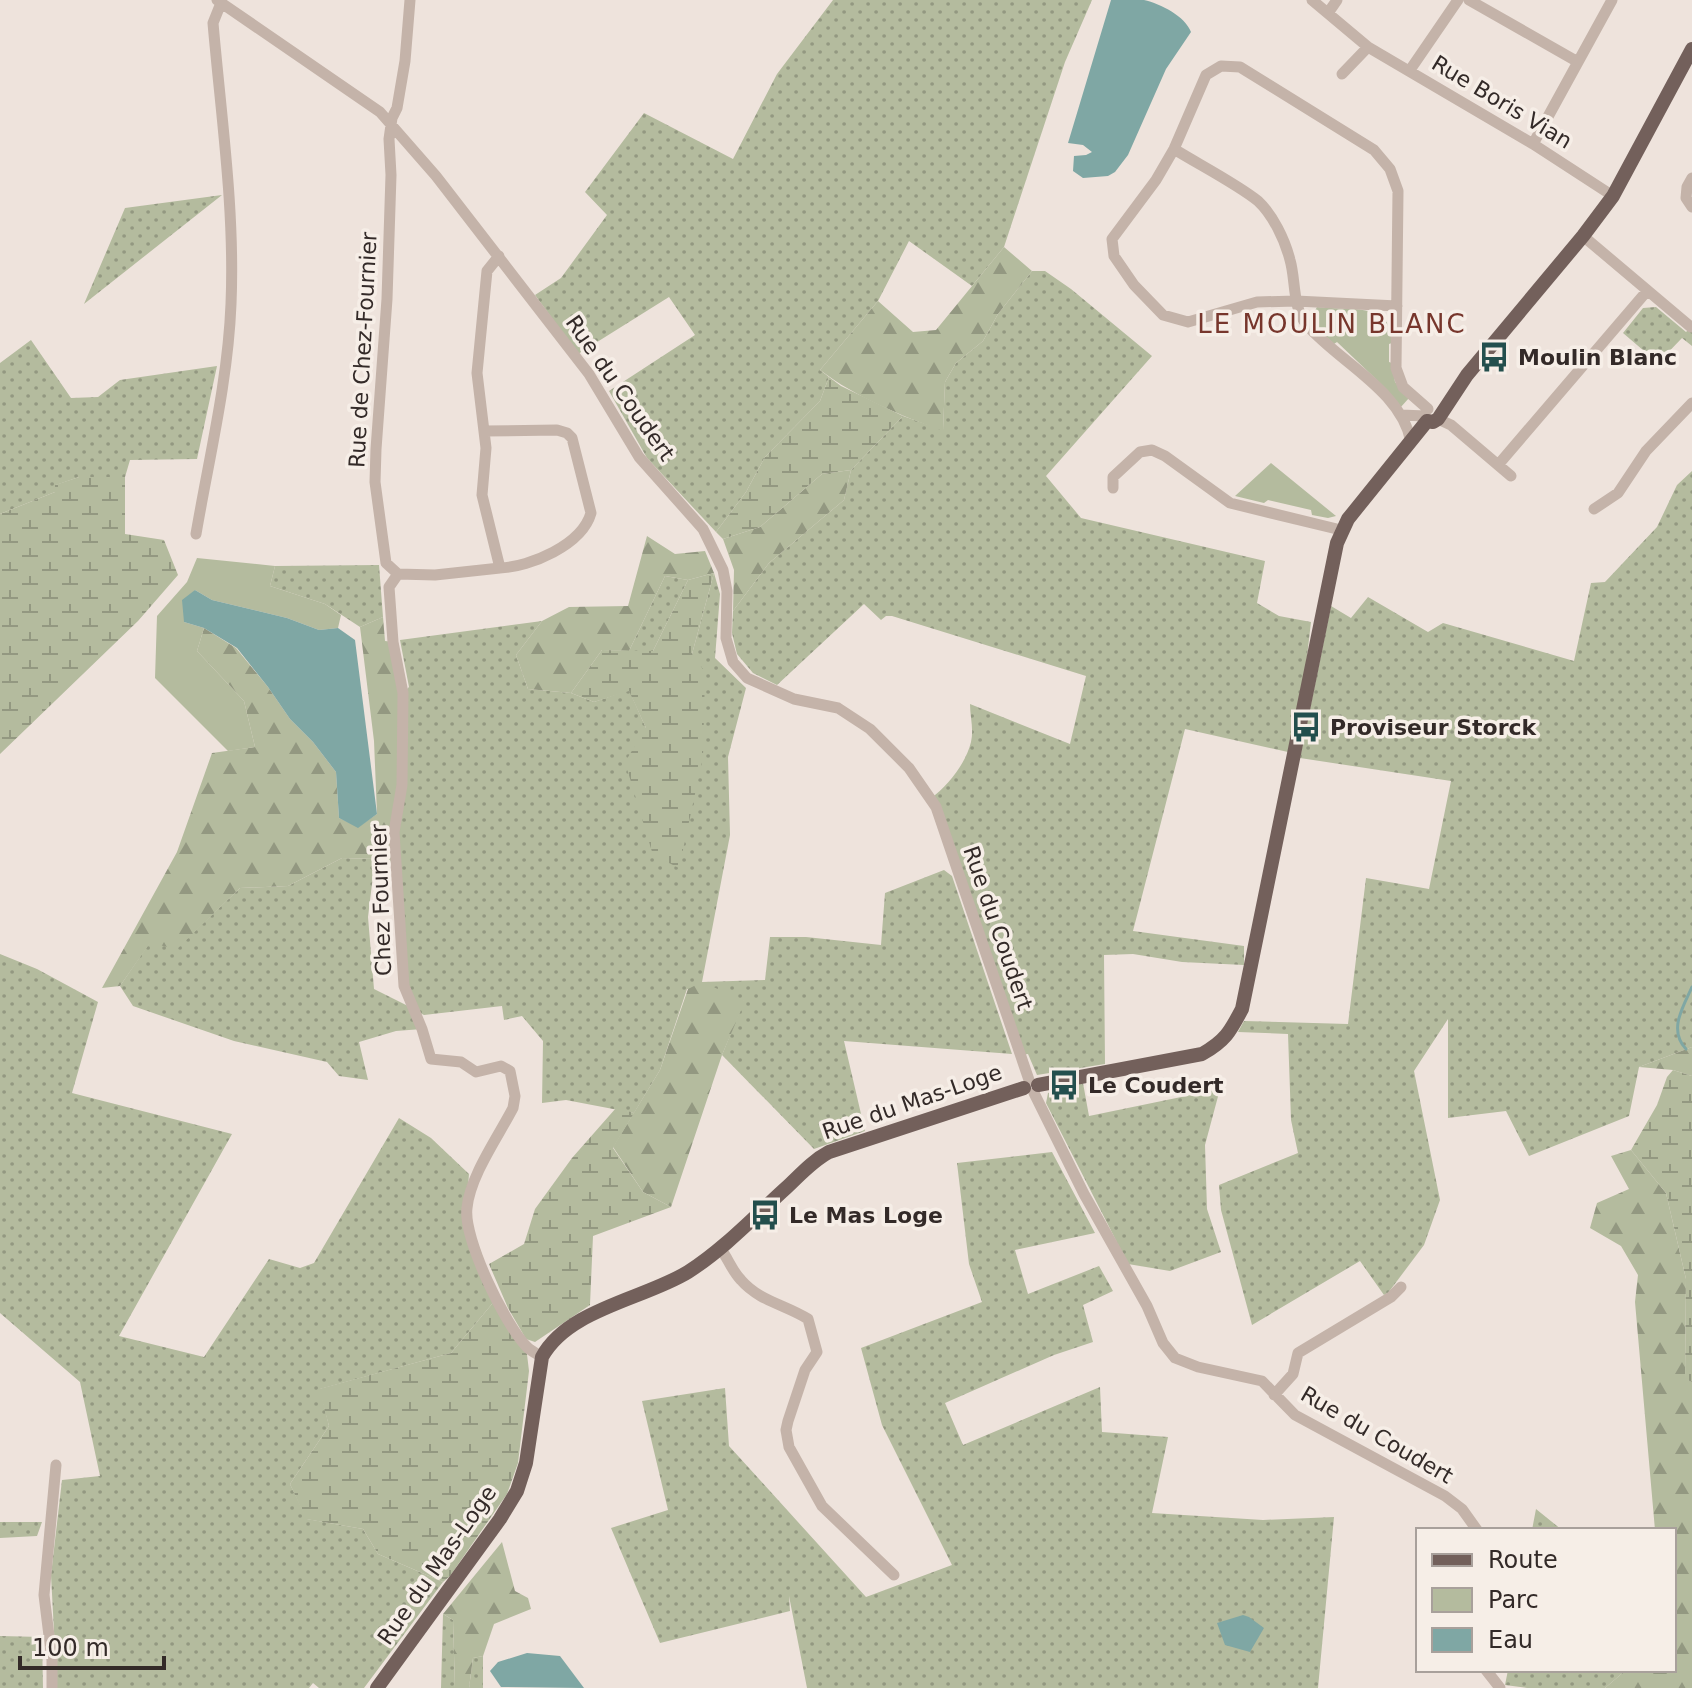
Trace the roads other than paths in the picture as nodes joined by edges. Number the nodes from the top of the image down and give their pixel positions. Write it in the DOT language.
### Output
graph roads {
  1 [pos="410,0"];
  2 [pos="1312,0"];
  3 [pos="1337,0"];
  4 [pos="1458,0"];
  5 [pos="1469,0"];
  6 [pos="1612,0"];
  7 [pos="219,1"];
  8 [pos="1328,13"];
  9 [pos="1368,47"];
  10 [pos="1692,49"];
  11 [pos="1578,62"];
  12 [pos="1410,70"];
  13 [pos="1342,74"];
  14 [pos="391,123"];
  15 [pos="1533,144"];
  16 [pos="1174,149"];
  17 [pos="1692,178"];
  18 [pos="1613,196"];
  19 [pos="1692,207"];
  20 [pos="1583,236"];
  21 [pos="499,256"];
  22 [pos="1647,291"];
  23 [pos="1296,301"];
  24 [pos="1397,306"];
  25 [pos="1691,327"];
  26 [pos="1692,403"];
  27 [pos="1401,415"];
  28 [pos="1431,415"];
  29 [pos="484,431"];
  30 [pos="1411,442"];
  31 [pos="1498,465"];
  32 [pos="1511,476"];
  33 [pos="1113,488"];
  34 [pos="1594,509"];
  35 [pos="1341,530"];
  36 [pos="196,534"];
  37 [pos="500,568"];
  38 [pos="398,574"];
  39 [pos="1031,1086"];
  40 [pos="720,1248"];
  41 [pos="1401,1287"];
  42 [pos="542,1357"];
  43 [pos="1274,1395"];
  44 [pos="56,1465"];
  45 [pos="1476,1528"];
  46 [pos="894,1575"];
  47 [pos="1488,1672"];
  48 [pos="52,1688"];
  49 [pos="377,1688"];
  50 [pos="1500,1688"];
  1 -- 14 [label="street, Rue de Chez-Fournier"];
  2 -- 8 [label="street, Rue Boris Vian"];
  3 -- 8 [label="street"];
  4 -- 12 [label="street"];
  5 -- 11 [label="street"];
  6 -- 11 [label="street"];
  7 -- 14 [label="street, Rue du Coudert"];
  7 -- 36 [label="street"];
  8 -- 9 [label="street, Rue Boris Vian"];
  9 -- 12 [label="street, Rue Boris Vian"];
  9 -- 13 [label="street"];
  10 -- 18 [label="main road, Rue du Mas-Loge"];
  11 -- 15 [label="street"];
  12 -- 15 [label="street, Rue Boris Vian"];
  14 -- 21 [label="street, Rue du Coudert"];
  14 -- 38 [label="street, Rue de Chez-Fournier"];
  15 -- 18 [label="street, Rue Boris Vian"];
  16 -- 23 [label="street"];
  16 -- 23 [label="street"];
  16 -- 24 [label="street"];
  17 -- 19 [label="street"];
  18 -- 20 [label="main road, Rue du Mas-Loge"];
  20 -- 22 [label="street"];
  20 -- 28 [label="main road, Rue du Mas-Loge"];
  21 -- 29 [label="street"];
  21 -- 39 [label="street, Rue du Coudert"];
  22 -- 25 [label="street"];
  22 -- 31 [label="street"];
  23 -- 24 [label="street"];
  23 -- 27 [label="street"];
  24 -- 28 [label="street"];
  26 -- 34 [label="street"];
  27 -- 28 [label="street"];
  27 -- 30 [label="street"];
  28 -- 30 [label="main road, Rue du Mas-Loge"];
  28 -- 31 [label="street"];
  29 -- 37 [label="street"];
  29 -- 37 [label="street"];
  30 -- 35 [label="main road, Rue du Mas-Loge"];
  31 -- 32 [label="street"];
  33 -- 35 [label="street"];
  35 -- 39 [label="main road, Rue du Mas-Loge"];
  37 -- 38 [label="street"];
  38 -- 42 [label="street, Chez Fournier"];
  39 -- 40 [label="main road, Rue du Mas-Loge"];
  39 -- 43 [label="street, Rue du Coudert"];
  40 -- 42 [label="main road, Rue du Mas-Loge"];
  40 -- 46 [label="street"];
  41 -- 43 [label="street"];
  42 -- 49 [label="main road, Rue du Mas-Loge"];
  43 -- 45 [label="street, Rue du Coudert"];
  44 -- 48 [label="street"];
  47 -- 50 [label="street"];
}
